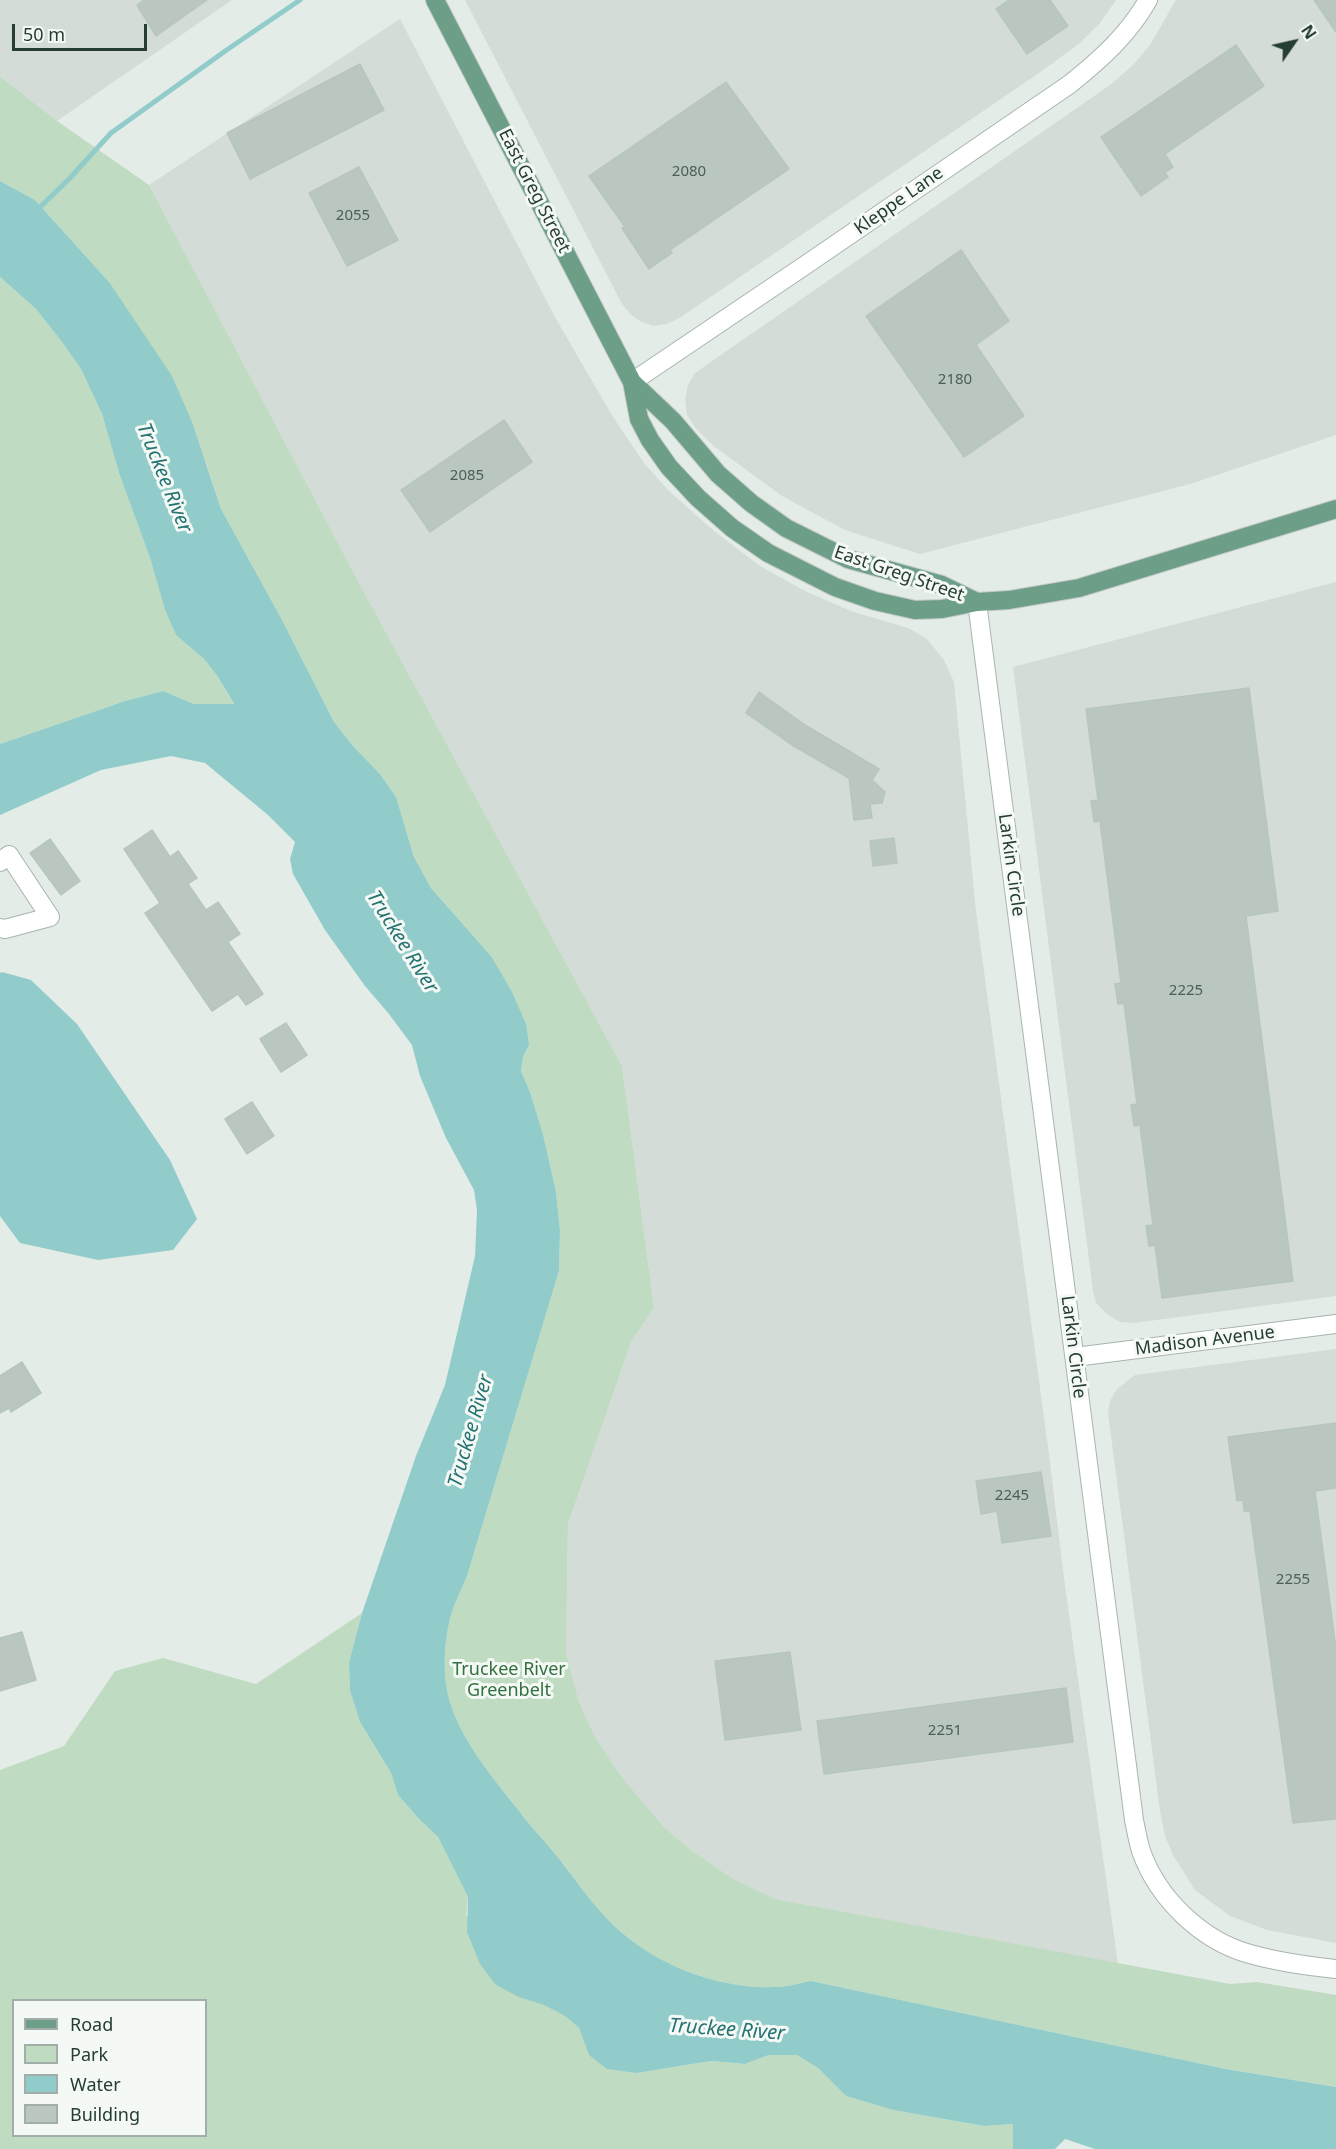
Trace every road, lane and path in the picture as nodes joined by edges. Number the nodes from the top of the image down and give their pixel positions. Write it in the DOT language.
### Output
graph roads {
  1 [pos="435,0"];
  2 [pos="1148,0"];
  3 [pos="632,382"];
  4 [pos="1336,509"];
  5 [pos="977,602"];
  6 [pos="0,862"];
  7 [pos="0,928"];
  8 [pos="1336,1324"];
  9 [pos="1075,1357"];
  10 [pos="1336,1969"];
  1 -- 3 [label="main road, East Greg Street"];
  2 -- 3 [label="street, Kleppe Lane"];
  3 -- 5 [label="main road, East Greg Street"];
  3 -- 5 [label="main road, East Greg Street"];
  4 -- 5 [label="main road, East Greg Street"];
  5 -- 9 [label="street, Larkin Circle"];
  6 -- 7 [label="street"];
  8 -- 9 [label="street, Madison Avenue"];
  9 -- 10 [label="street, Larkin Circle"];
}
